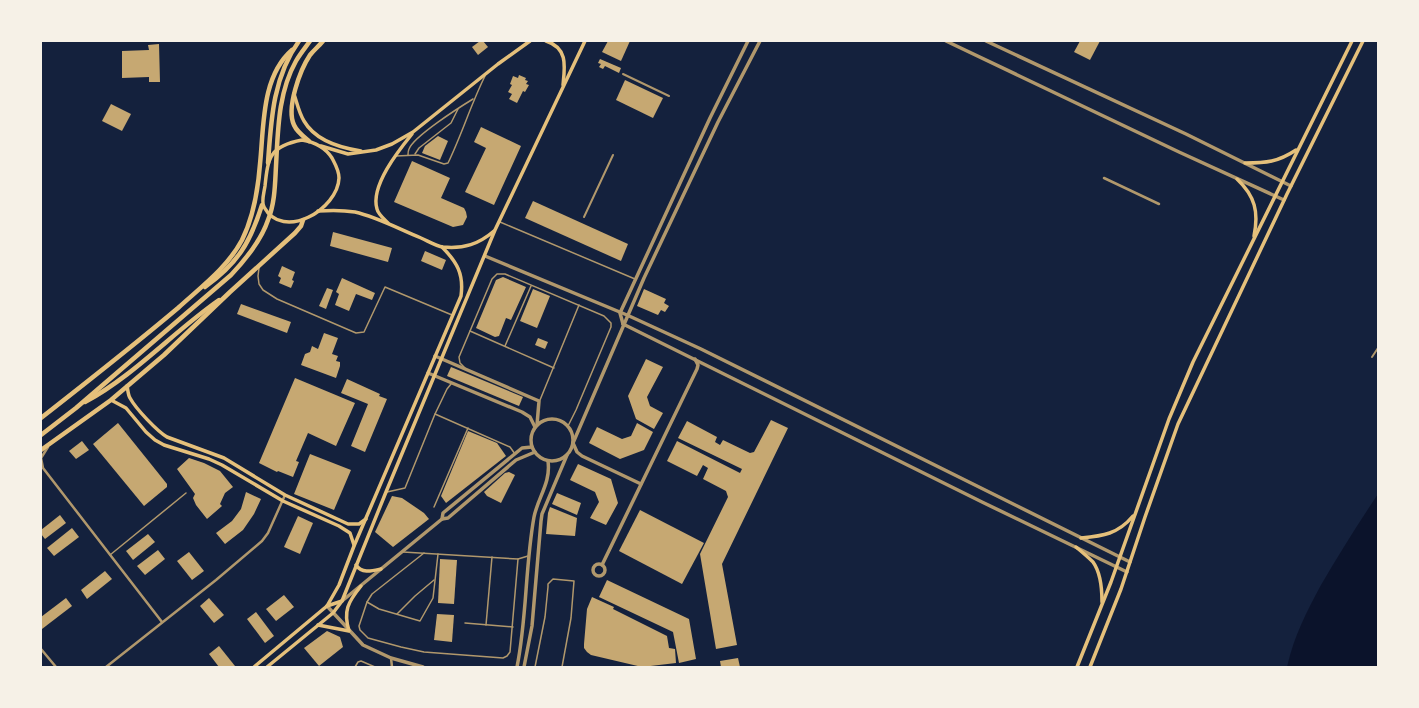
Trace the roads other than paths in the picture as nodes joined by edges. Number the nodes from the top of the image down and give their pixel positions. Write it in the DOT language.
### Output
graph roads {
  1 [pos="299,41"];
  2 [pos="310,41"];
  3 [pos="323,41"];
  4 [pos="530,41"];
  5 [pos="546,41"];
  6 [pos="585,41"];
  7 [pos="748,41"];
  8 [pos="760,41"];
  9 [pos="946,41"];
  10 [pos="986,41"];
  11 [pos="1352,41"];
  12 [pos="1363,41"];
  13 [pos="292,50"];
  14 [pos="486,74"];
  15 [pos="623,74"];
  16 [pos="562,88"];
  17 [pos="294,94"];
  18 [pos="669,96"];
  19 [pos="474,98"];
  20 [pos="458,108"];
  21 [pos="413,132"];
  22 [pos="309,141"];
  23 [pos="318,144"];
  24 [pos="1298,149"];
  25 [pos="368,152"];
  26 [pos="415,154"];
  27 [pos="408,155"];
  28 [pos="613,155"];
  29 [pos="394,156"];
  30 [pos="1245,162"];
  31 [pos="268,163"];
  32 [pos="1104,178"];
  33 [pos="1237,179"];
  34 [pos="1282,181"];
  35 [pos="1291,186"];
  36 [pos="1274,196"];
  37 [pos="1284,200"];
  38 [pos="1159,204"];
  39 [pos="262,205"];
  40 [pos="318,211"];
  41 [pos="584,217"];
  42 [pos="303,220"];
  43 [pos="499,222"];
  44 [pos="391,225"];
  45 [pos="495,230"];
  46 [pos="1252,243"];
  47 [pos="442,247"];
  48 [pos="486,256"];
  49 [pos="259,266"];
  50 [pos="635,279"];
  51 [pos="531,286"];
  52 [pos="230,292"];
  53 [pos="183,303"];
  54 [pos="579,306"];
  55 [pos="620,312"];
  56 [pos="452,315"];
  57 [pos="627,315"];
  58 [pos="623,324"];
  59 [pos="470,331"];
  60 [pos="505,346"];
  61 [pos="1378,348"];
  62 [pos="435,356"];
  63 [pos="1372,357"];
  64 [pos="442,359"];
  65 [pos="695,359"];
  66 [pos="554,368"];
  67 [pos="467,370"];
  68 [pos="428,373"];
  69 [pos="435,376"];
  70 [pos="452,383"];
  71 [pos="126,386"];
  72 [pos="112,400"];
  73 [pos="539,401"];
  74 [pos="76,408"];
  75 [pos="435,414"];
  76 [pos="41,418"];
  77 [pos="536,426"];
  78 [pos="568,426"];
  79 [pos="468,428"];
  80 [pos="41,435"];
  81 [pos="174,440"];
  82 [pos="573,443"];
  83 [pos="49,445"];
  84 [pos="532,447"];
  85 [pos="172,448"];
  86 [pos="41,450"];
  87 [pos="535,452"];
  88 [pos="514,454"];
  89 [pos="567,455"];
  90 [pos="548,461"];
  91 [pos="42,468"];
  92 [pos="641,484"];
  93 [pos="386,492"];
  94 [pos="186,493"];
  95 [pos="285,496"];
  96 [pos="283,501"];
  97 [pos="434,507"];
  98 [pos="1134,514"];
  99 [pos="366,519"];
  100 [pos="442,519"];
  101 [pos="1081,538"];
  102 [pos="354,546"];
  103 [pos="1076,547"];
  104 [pos="403,552"];
  105 [pos="424,552"];
  106 [pos="438,554"];
  107 [pos="110,555"];
  108 [pos="529,556"];
  109 [pos="492,557"];
  110 [pos="1120,558"];
  111 [pos="518,560"];
  112 [pos="1130,562"];
  113 [pos="356,565"];
  114 [pos="602,565"];
  115 [pos="1116,568"];
  116 [pos="381,569"];
  117 [pos="1127,572"];
  118 [pos="435,580"];
  119 [pos="361,586"];
  120 [pos="342,601"];
  121 [pos="367,602"];
  122 [pos="1102,605"];
  123 [pos="326,606"];
  124 [pos="334,613"];
  125 [pos="397,614"];
  126 [pos="162,622"];
  127 [pos="465,623"];
  128 [pos="318,625"];
  129 [pos="486,625"];
  130 [pos="513,627"];
  131 [pos="349,631"];
  132 [pos="41,649"];
  133 [pos="391,658"];
  134 [pos="412,664"];
  135 [pos="56,667"];
  136 [pos="106,667"];
  137 [pos="254,667"];
  138 [pos="267,667"];
  139 [pos="355,667"];
  140 [pos="375,667"];
  141 [pos="392,667"];
  142 [pos="408,667"];
  143 [pos="423,667"];
  144 [pos="517,667"];
  145 [pos="524,667"];
  146 [pos="535,667"];
  147 [pos="562,667"];
  148 [pos="1077,667"];
  149 [pos="1090,667"];
  1 -- 13 [label="highway"];
  2 -- 74 [label="highway"];
  3 -- 17 [label="highway"];
  4 -- 14 [label="main road"];
  5 -- 16 [label="main road"];
  6 -- 16 [label="main road"];
  7 -- 50 [label="street"];
  8 -- 57 [label="street"];
  9 -- 33 [label="street"];
  10 -- 30 [label="street"];
  11 -- 24 [label="main road"];
  12 -- 35 [label="main road"];
  13 -- 31 [label="highway"];
  13 -- 53 [label="highway"];
  14 -- 19 [label="lane"];
  14 -- 21 [label="main road"];
  15 -- 18 [label="street"];
  16 -- 43 [label="main road"];
  17 -- 22 [label="highway"];
  17 -- 25 [label="main road"];
  19 -- 20 [label="lane"];
  19 -- 26 [label="lane"];
  20 -- 26 [label="lane"];
  20 -- 27 [label="lane"];
  21 -- 25 [label="main road"];
  21 -- 29 [label="main road"];
  22 -- 23 [label="main road"];
  22 -- 31 [label="main road"];
  23 -- 25 [label="main road"];
  23 -- 40 [label="main road"];
  24 -- 30 [label="main road"];
  24 -- 34 [label="main road"];
  26 -- 27 [label="lane"];
  27 -- 29 [label="lane"];
  28 -- 41 [label="street"];
  29 -- 44 [label="main road"];
  30 -- 34 [label="street"];
  31 -- 39 [label="main road"];
  32 -- 38 [label="street"];
  33 -- 36 [label="street"];
  33 -- 46 [label="main road"];
  34 -- 35 [label="street"];
  34 -- 36 [label="main road"];
  35 -- 37 [label="main road"];
  36 -- 37 [label="street"];
  36 -- 46 [label="main road"];
  37 -- 112 [label="main road"];
  39 -- 42 [label="main road"];
  39 -- 53 [label="highway"];
  40 -- 42 [label="main road"];
  40 -- 44 [label="main road"];
  42 -- 49 [label="highway"];
  43 -- 45 [label="main road"];
  43 -- 50 [label="lane"];
  44 -- 47 [label="main road"];
  45 -- 47 [label="main road"];
  45 -- 48 [label="main road"];
  46 -- 98 [label="main road"];
  47 -- 56 [label="main road"];
  48 -- 55 [label="street"];
  48 -- 64 [label="main road"];
  49 -- 52 [label="highway"];
  49 -- 56 [label="lane"];
  50 -- 55 [label="street"];
  51 -- 54 [label="lane"];
  51 -- 59 [label="lane"];
  51 -- 60 [label="lane"];
  52 -- 71 [label="highway"];
  52 -- 74 [label="highway"];
  53 -- 76 [label="highway"];
  54 -- 66 [label="lane"];
  54 -- 78 [label="lane"];
  55 -- 57 [label="street"];
  55 -- 58 [label="street"];
  56 -- 62 [label="main road"];
  57 -- 58 [label="street"];
  57 -- 101 [label="street"];
  58 -- 65 [label="street"];
  58 -- 82 [label="street"];
  59 -- 60 [label="lane"];
  59 -- 67 [label="lane"];
  60 -- 66 [label="lane"];
  61 -- 63 [label="street"];
  62 -- 64 [label="street"];
  62 -- 68 [label="main road"];
  64 -- 67 [label="street"];
  64 -- 69 [label="main road"];
  65 -- 92 [label="street"];
  65 -- 103 [label="street"];
  66 -- 73 [label="lane"];
  67 -- 73 [label="street"];
  68 -- 69 [label="street"];
  68 -- 99 [label="main road"];
  69 -- 70 [label="street"];
  69 -- 93 [label="main road"];
  70 -- 75 [label="lane"];
  70 -- 77 [label="street"];
  71 -- 72 [label="highway"];
  71 -- 81 [label="main road"];
  72 -- 83 [label="highway"];
  72 -- 85 [label="main road"];
  73 -- 77 [label="street"];
  74 -- 80 [label="highway"];
  75 -- 79 [label="lane"];
  75 -- 93 [label="lane"];
  77 -- 78 [label="street"];
  77 -- 84 [label="street"];
  78 -- 82 [label="street"];
  79 -- 88 [label="lane"];
  79 -- 97 [label="lane"];
  81 -- 85 [label="main road"];
  81 -- 95 [label="main road"];
  82 -- 89 [label="street"];
  82 -- 92 [label="street"];
  83 -- 86 [label="highway"];
  83 -- 91 [label="street"];
  84 -- 87 [label="street"];
  84 -- 88 [label="street"];
  85 -- 96 [label="main road"];
  87 -- 90 [label="street"];
  87 -- 100 [label="street"];
  88 -- 100 [label="street"];
  89 -- 90 [label="street"];
  89 -- 145 [label="street"];
  90 -- 108 [label="street"];
  91 -- 107 [label="street"];
  92 -- 114 [label="street"];
  93 -- 113 [label="main road"];
  94 -- 107 [label="lane"];
  95 -- 96 [label="street"];
  95 -- 99 [label="main road"];
  96 -- 102 [label="main road"];
  96 -- 126 [label="street"];
  98 -- 101 [label="main road"];
  98 -- 110 [label="main road"];
  99 -- 102 [label="main road"];
  100 -- 104 [label="street"];
  101 -- 110 [label="street"];
  102 -- 123 [label="main road"];
  103 -- 115 [label="street"];
  103 -- 122 [label="main road"];
  104 -- 105 [label="lane"];
  104 -- 116 [label="street"];
  105 -- 106 [label="lane"];
  105 -- 121 [label="lane"];
  106 -- 109 [label="lane"];
  106 -- 118 [label="lane"];
  107 -- 126 [label="street"];
  108 -- 111 [label="lane"];
  108 -- 144 [label="street"];
  109 -- 111 [label="lane"];
  109 -- 129 [label="lane"];
  110 -- 112 [label="street"];
  110 -- 115 [label="main road"];
  111 -- 130 [label="lane"];
  112 -- 117 [label="main road"];
  113 -- 116 [label="main road"];
  113 -- 120 [label="main road"];
  115 -- 117 [label="street"];
  115 -- 122 [label="main road"];
  116 -- 119 [label="street"];
  117 -- 149 [label="main road"];
  118 -- 125 [label="lane"];
  118 -- 125 [label="lane"];
  119 -- 120 [label="street"];
  119 -- 131 [label="main road"];
  120 -- 123 [label="main road"];
  120 -- 124 [label="main road"];
  121 -- 125 [label="lane"];
  121 -- 130 [label="lane"];
  122 -- 148 [label="main road"];
  123 -- 124 [label="street"];
  123 -- 137 [label="main road"];
  124 -- 128 [label="main road"];
  124 -- 131 [label="street"];
  126 -- 136 [label="street"];
  127 -- 129 [label="lane"];
  128 -- 131 [label="main road"];
  128 -- 138 [label="main road"];
  129 -- 130 [label="lane"];
  131 -- 133 [label="street"];
  132 -- 135 [label="street"];
  133 -- 134 [label="street"];
  133 -- 141 [label="street"];
  134 -- 142 [label="street"];
  134 -- 143 [label="street"];
  139 -- 140 [label="lane"];
  146 -- 147 [label="lane"];
}
